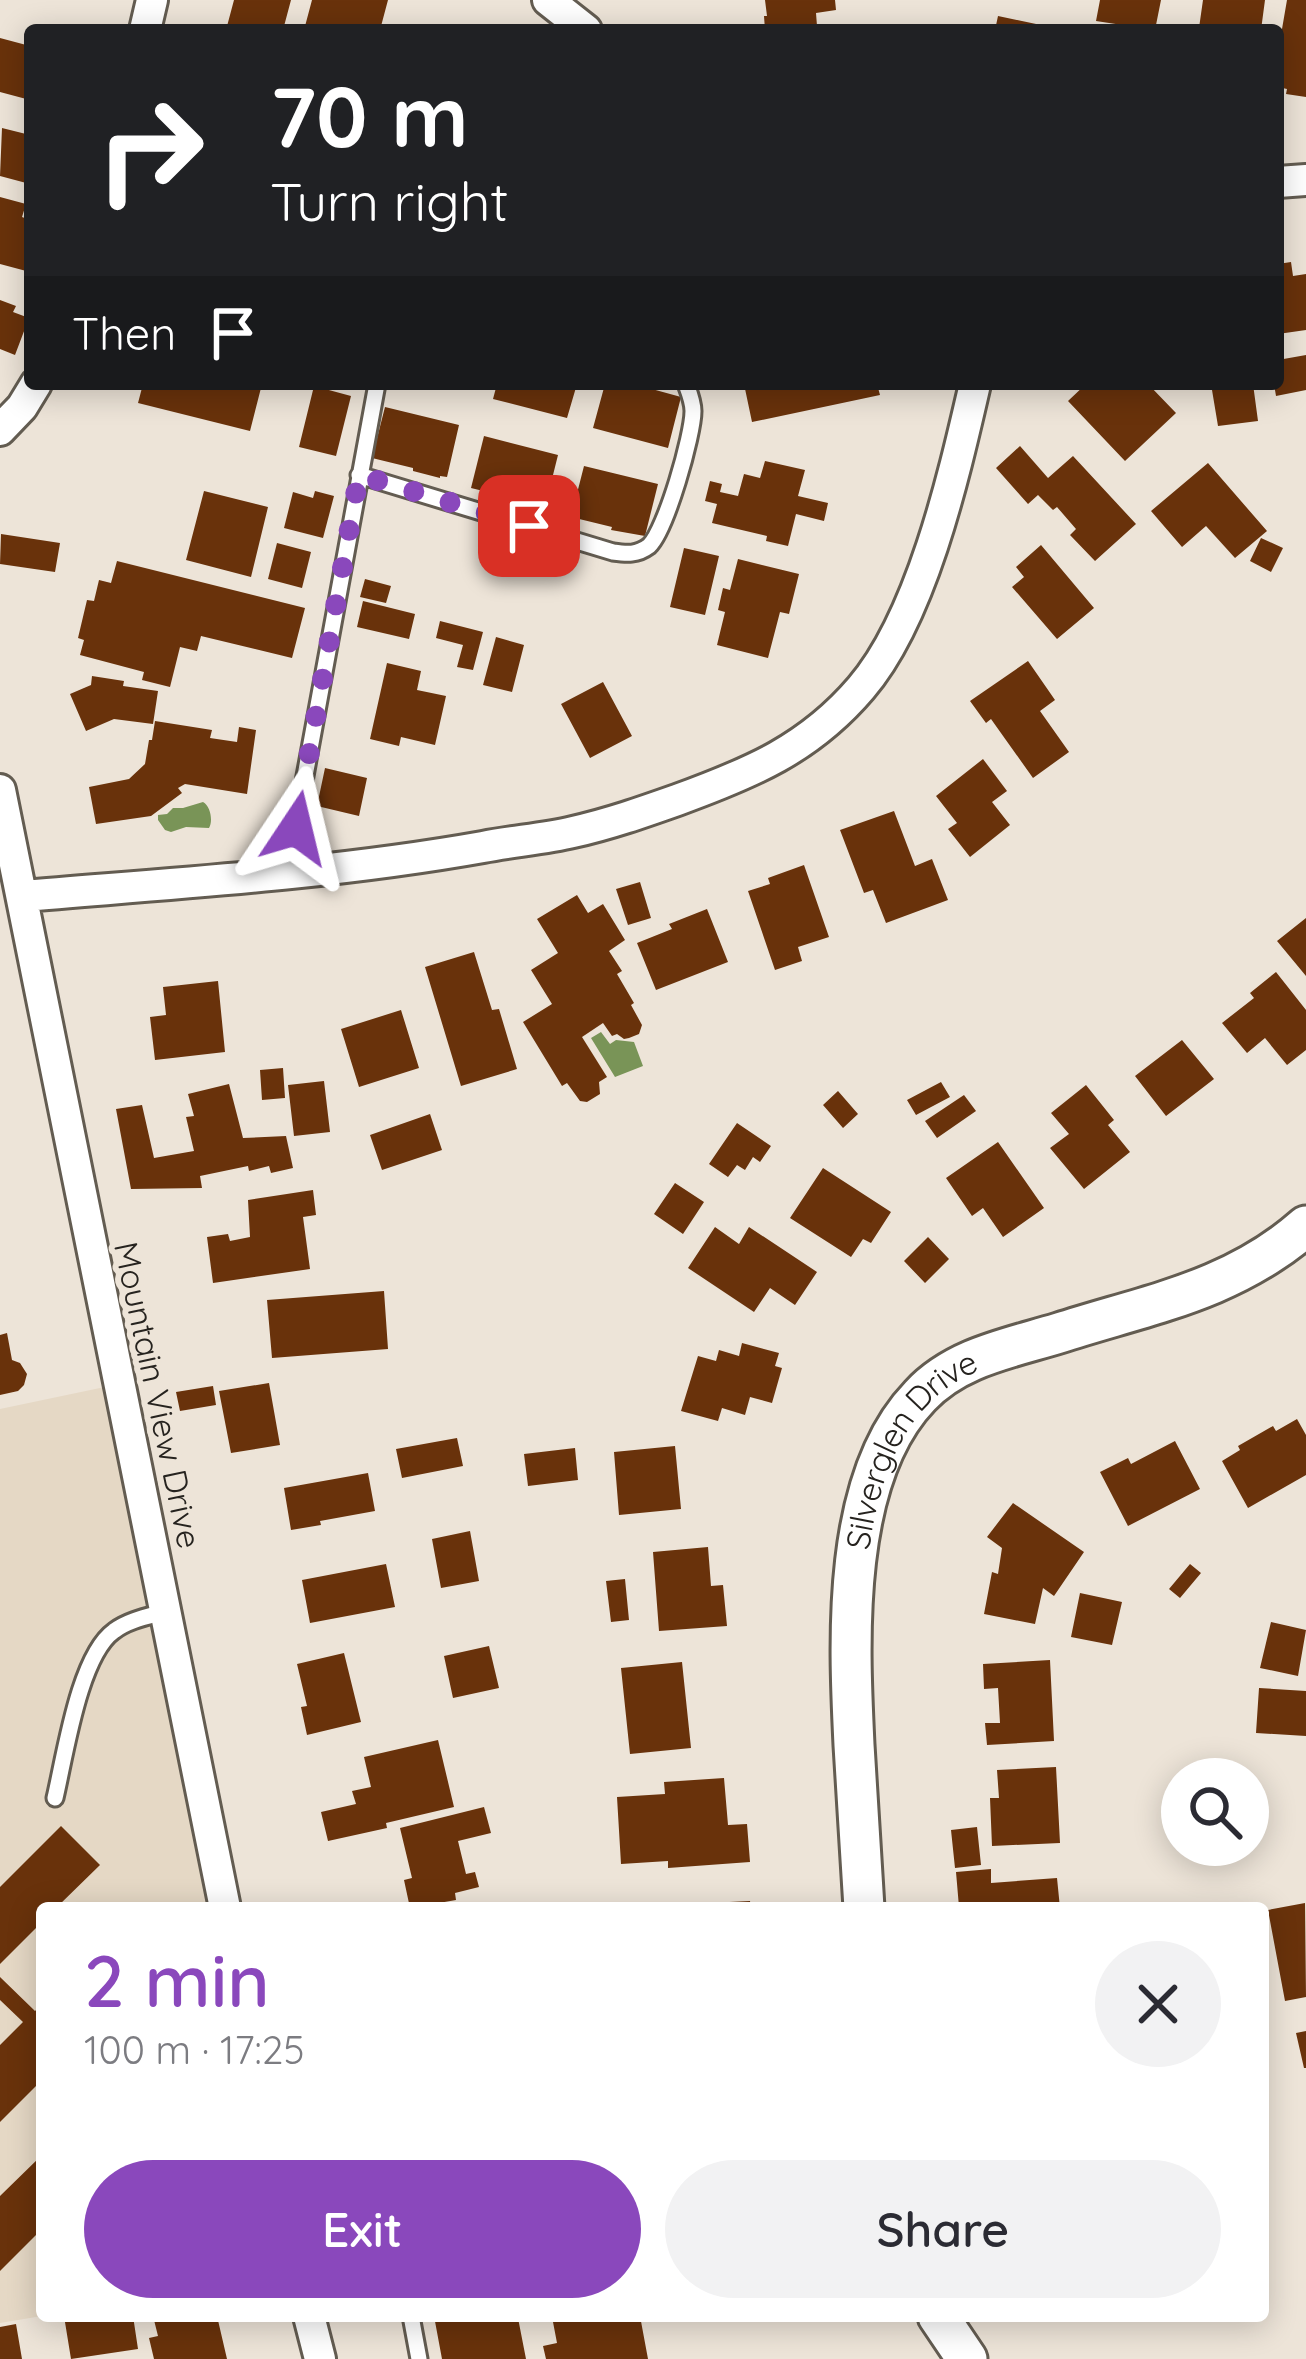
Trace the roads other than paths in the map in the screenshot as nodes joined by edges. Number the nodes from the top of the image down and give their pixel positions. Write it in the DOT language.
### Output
graph roads {
  1 [pos="548,0"];
  2 [pos="578,24"];
  3 [pos="32,390"];
  4 [pos="376,390"];
  5 [pos="688,390"];
  6 [pos="974,390"];
  7 [pos="0,430"];
  8 [pos="359,475"];
  9 [pos="0,790"];
  10 [pos="287,874"];
  11 [pos="22,896"];
  12 [pos="1306,1226"];
  13 [pos="167,1610"];
  14 [pos="55,1798"];
  15 [pos="224,1902"];
  16 [pos="864,1902"];
  17 [pos="311,2322"];
  18 [pos="412,2322"];
  19 [pos="942,2322"];
  20 [pos="320,2359"];
  21 [pos="418,2359"];
  22 [pos="967,2359"];
  1 -- 2 [label="street"];
  3 -- 7 [label="street"];
  4 -- 8 [label="lane"];
  5 -- 8 [label="lane"];
  6 -- 10 [label="street"];
  8 -- 10 [label="lane"];
  9 -- 11 [label="street, Mountain View Drive"];
  10 -- 11 [label="street"];
  11 -- 13 [label="street, Mountain View Drive"];
  12 -- 16 [label="street, Silverglen Drive"];
  13 -- 14 [label="lane"];
  13 -- 15 [label="street, Mountain View Drive"];
  17 -- 20 [label="street"];
  18 -- 21 [label="lane"];
  19 -- 22 [label="street"];
}
